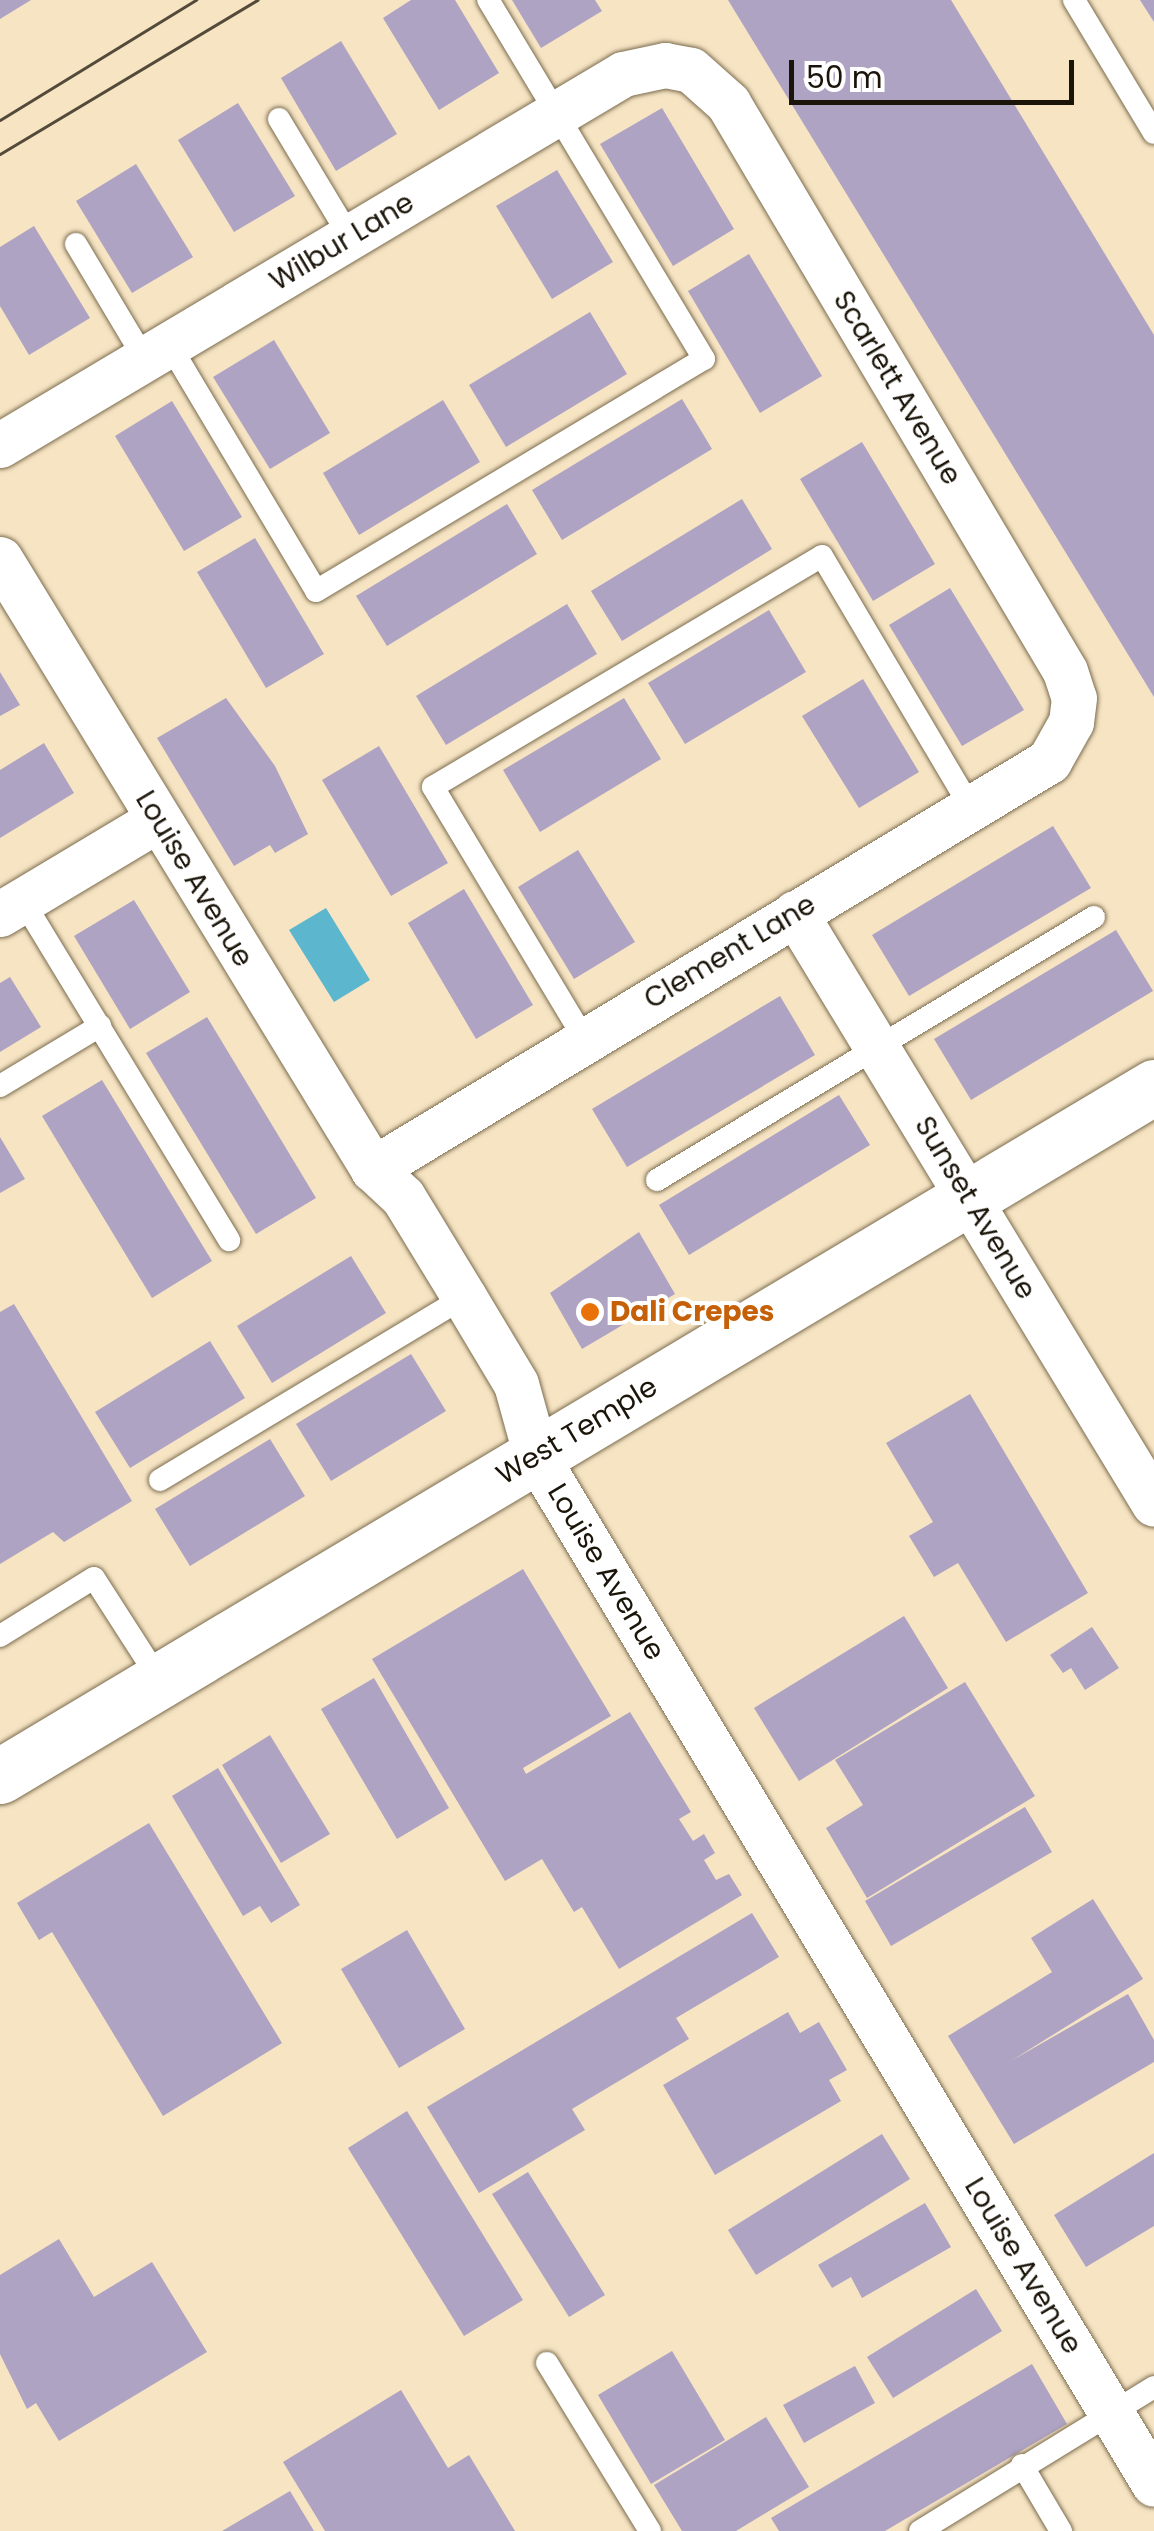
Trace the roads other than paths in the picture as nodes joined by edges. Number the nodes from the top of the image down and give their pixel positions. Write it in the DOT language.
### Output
graph roads {
  1 [pos="488,0"];
  2 [pos="1074,0"];
  3 [pos="691,70"];
  4 [pos="556,113"];
  5 [pos="279,120"];
  6 [pos="1154,133"];
  7 [pos="350,237"];
  8 [pos="76,244"];
  9 [pos="156,351"];
  10 [pos="0,445"];
  11 [pos="0,559"];
  12 [pos="1071,722"];
  13 [pos="970,808"];
  14 [pos="157,820"];
  15 [pos="12,908"];
  16 [pos="795,913"];
  17 [pos="1094,917"];
  18 [pos="100,1026"];
  19 [pos="585,1040"];
  20 [pos="877,1048"];
  21 [pos="0,1086"];
  22 [pos="1154,1087"];
  23 [pos="373,1169"];
  24 [pos="658,1180"];
  25 [pos="969,1198"];
  26 [pos="229,1240"];
  27 [pos="464,1297"];
  28 [pos="536,1456"];
  29 [pos="160,1480"];
  30 [pos="1154,1504"];
  31 [pos="0,1636"];
  32 [pos="160,1680"];
  33 [pos="0,1776"];
  34 [pos="547,2362"];
  35 [pos="1154,2387"];
  36 [pos="1110,2412"];
  37 [pos="1022,2465"];
  38 [pos="1154,2484"];
  39 [pos="650,2531"];
  40 [pos="920,2531"];
  41 [pos="1061,2531"];
  1 -- 4 [label="lane"];
  2 -- 6 [label="lane"];
  3 -- 4 [label="street, Wilbur Lane"];
  3 -- 12 [label="street, Scarlett Avenue"];
  4 -- 7 [label="street, Wilbur Lane"];
  4 -- 9 [label="lane"];
  5 -- 7 [label="lane"];
  7 -- 9 [label="street, Wilbur Lane"];
  8 -- 9 [label="lane"];
  9 -- 10 [label="street, Wilbur Lane"];
  11 -- 14 [label="street, Louise Avenue"];
  12 -- 13 [label="street, Clement Lane"];
  13 -- 16 [label="street, Clement Lane"];
  13 -- 19 [label="lane"];
  14 -- 15 [label="street"];
  14 -- 23 [label="street, Louise Avenue"];
  15 -- 18 [label="lane"];
  16 -- 19 [label="street, Clement Lane"];
  16 -- 20 [label="street, Sunset Avenue"];
  17 -- 20 [label="lane"];
  18 -- 21 [label="lane"];
  18 -- 26 [label="lane"];
  19 -- 23 [label="street, Clement Lane"];
  20 -- 24 [label="lane"];
  20 -- 25 [label="street, Sunset Avenue"];
  22 -- 25 [label="street, West Temple"];
  23 -- 27 [label="street, Louise Avenue"];
  25 -- 28 [label="street, West Temple"];
  25 -- 30 [label="street, Sunset Avenue"];
  27 -- 28 [label="street, Louise Avenue"];
  27 -- 29 [label="lane"];
  28 -- 32 [label="street, West Temple"];
  28 -- 36 [label="street, Louise Avenue"];
  31 -- 32 [label="lane"];
  32 -- 33 [label="street, West Temple"];
  34 -- 39 [label="lane"];
  35 -- 36 [label="lane"];
  36 -- 37 [label="lane"];
  36 -- 38 [label="street, Louise Avenue"];
  37 -- 40 [label="lane"];
  37 -- 41 [label="lane"];
}
